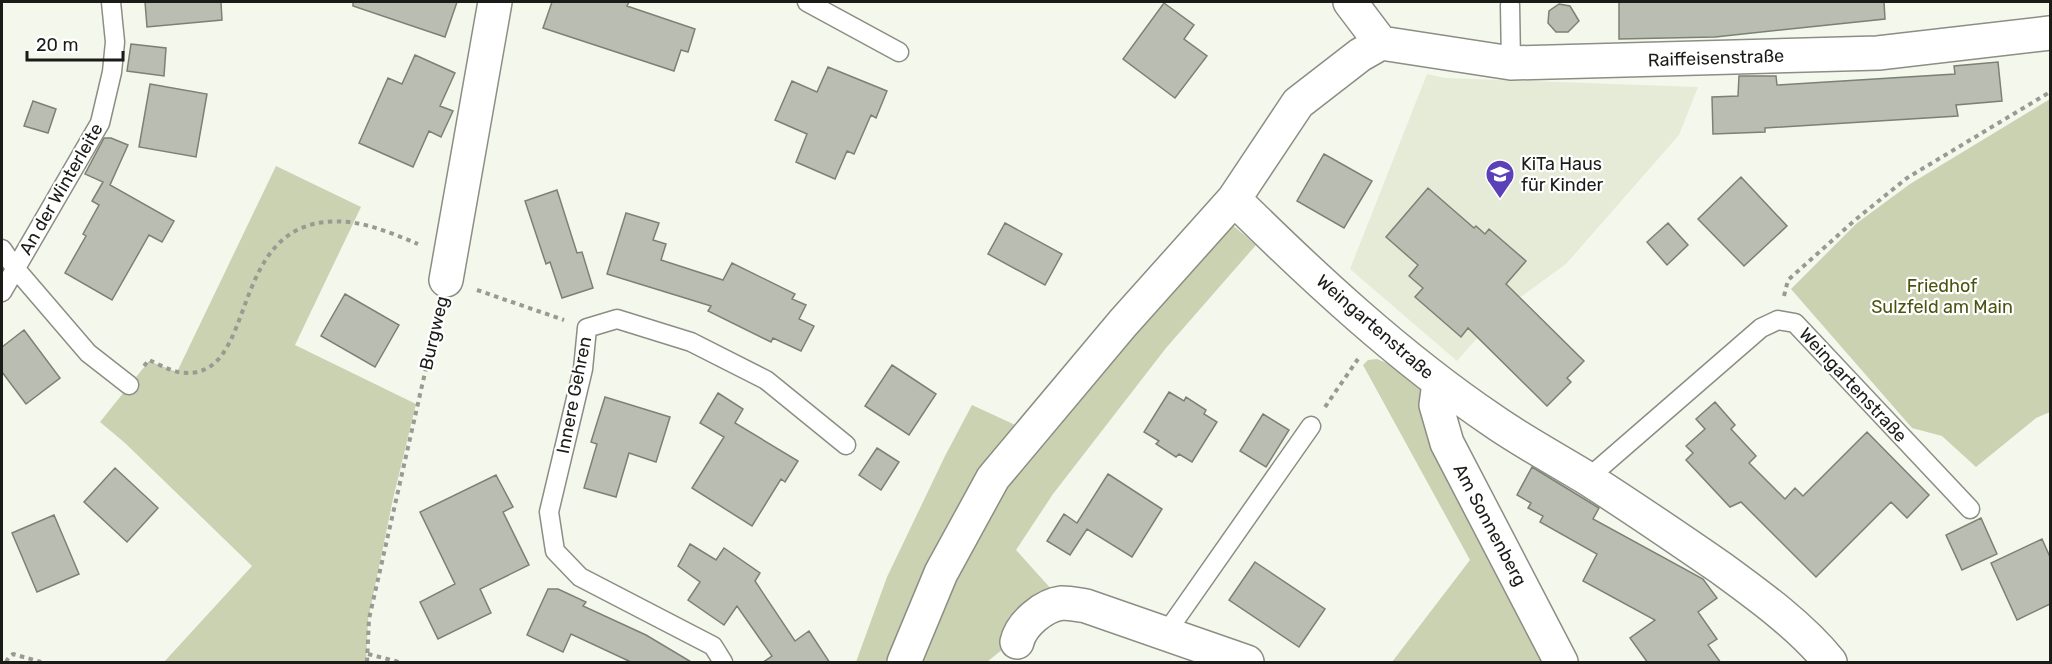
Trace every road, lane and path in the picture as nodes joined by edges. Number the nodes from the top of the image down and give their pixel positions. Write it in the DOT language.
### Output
graph roads {
  1 [pos="111,2"];
  2 [pos="495,2"];
  3 [pos="807,2"];
  4 [pos="1350,2"];
  5 [pos="1514,2"];
  6 [pos="2050,33"];
  7 [pos="1381,43"];
  8 [pos="899,52"];
  9 [pos="1510,63"];
  10 [pos="2050,92"];
  11 [pos="1234,199"];
  12 [pos="382,230"];
  13 [pos="2,249"];
  14 [pos="15,268"];
  15 [pos="446,280"];
  16 [pos="2,292"];
  17 [pos="1778,320"];
  18 [pos="587,328"];
  19 [pos="1377,331"];
  20 [pos="149,360"];
  21 [pos="1439,383"];
  22 [pos="129,385"];
  23 [pos="1311,426"];
  24 [pos="846,445"];
  25 [pos="1587,479"];
  26 [pos="1970,509"];
  27 [pos="1166,633"];
  28 [pos="1017,642"];
  29 [pos="368,654"];
  30 [pos="6,663"];
  31 [pos="41,663"];
  32 [pos="368,663"];
  33 [pos="399,663"];
  34 [pos="723,663"];
  35 [pos="904,663"];
  36 [pos="1247,663"];
  37 [pos="1562,663"];
  38 [pos="1830,663"];
  1 -- 14 [label="lane, An der Winterleite"];
  2 -- 15 [label="street, Burgweg"];
  3 -- 8 [label="lane"];
  4 -- 7 [label="street"];
  5 -- 9 [label="lane"];
  6 -- 9 [label="street, Raiffeisenstraße"];
  7 -- 9 [label="street, Raiffeisenstraße"];
  7 -- 11 [label="street"];
  10 -- 17 [label="path"];
  11 -- 19 [label="street, Weingartenstraße"];
  11 -- 35 [label="street"];
  12 -- 20 [label="path"];
  13 -- 14 [label="lane, An der Winterleite"];
  14 -- 16 [label="lane, An der Winterleite"];
  14 -- 22 [label="lane, An der Winterleite"];
  15 -- 18 [label="path"];
  15 -- 29 [label="path, Burgweg"];
  17 -- 25 [label="lane, Weingartenstraße"];
  17 -- 26 [label="lane, Weingartenstraße"];
  18 -- 24 [label="lane, Innere Gehren"];
  18 -- 34 [label="lane, Innere Gehren"];
  19 -- 21 [label="street, Weingartenstraße"];
  19 -- 23 [label="path"];
  21 -- 25 [label="street, Weingartenstraße"];
  21 -- 37 [label="street, Am Sonnenberg"];
  23 -- 27 [label="lane"];
  25 -- 38 [label="street, Weingartenstraße"];
  27 -- 28 [label="street"];
  27 -- 36 [label="street"];
  29 -- 32 [label="path, Burgweg"];
  29 -- 33 [label="path"];
  30 -- 31 [label="path"];
}
